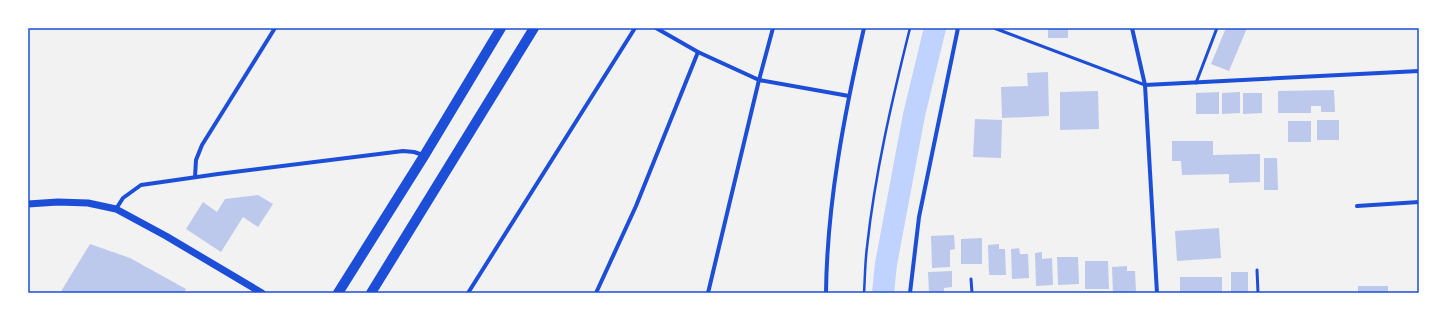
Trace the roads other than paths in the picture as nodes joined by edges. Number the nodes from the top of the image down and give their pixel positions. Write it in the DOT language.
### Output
graph roads {
  1 [pos="275,28"];
  2 [pos="501,28"];
  3 [pos="534,28"];
  4 [pos="635,28"];
  5 [pos="656,28"];
  6 [pos="773,28"];
  7 [pos="864,28"];
  8 [pos="958,28"];
  9 [pos="994,28"];
  10 [pos="1132,28"];
  11 [pos="1218,28"];
  12 [pos="698,52"];
  13 [pos="1419,71"];
  14 [pos="759,80"];
  15 [pos="1196,83"];
  16 [pos="1145,85"];
  17 [pos="849,96"];
  18 [pos="424,156"];
  19 [pos="195,177"];
  20 [pos="1419,202"];
  21 [pos="28,204"];
  22 [pos="1357,206"];
  23 [pos="116,209"];
  24 [pos="1257,270"];
  25 [pos="971,279"];
  26 [pos="262,293"];
  27 [pos="338,293"];
  28 [pos="370,293"];
  29 [pos="468,293"];
  30 [pos="596,293"];
  31 [pos="708,293"];
  32 [pos="826,293"];
  33 [pos="910,293"];
  34 [pos="972,293"];
  35 [pos="1157,293"];
  36 [pos="1258,293"];
  1 -- 19 [label="street"];
  2 -- 18 [label="main road"];
  3 -- 28 [label="main road"];
  4 -- 29 [label="street"];
  5 -- 12 [label="street"];
  6 -- 14 [label="street"];
  7 -- 17 [label="street"];
  8 -- 33 [label="street"];
  9 -- 16 [label="lane"];
  10 -- 16 [label="street"];
  11 -- 15 [label="lane"];
  12 -- 14 [label="street"];
  12 -- 30 [label="street"];
  13 -- 15 [label="street"];
  14 -- 17 [label="street"];
  14 -- 31 [label="street"];
  15 -- 16 [label="street"];
  16 -- 35 [label="street"];
  17 -- 32 [label="street"];
  18 -- 19 [label="street"];
  18 -- 27 [label="main road"];
  19 -- 23 [label="street"];
  20 -- 22 [label="street"];
  21 -- 23 [label="street"];
  23 -- 26 [label="street"];
  24 -- 36 [label="lane"];
  25 -- 34 [label="lane"];
}
